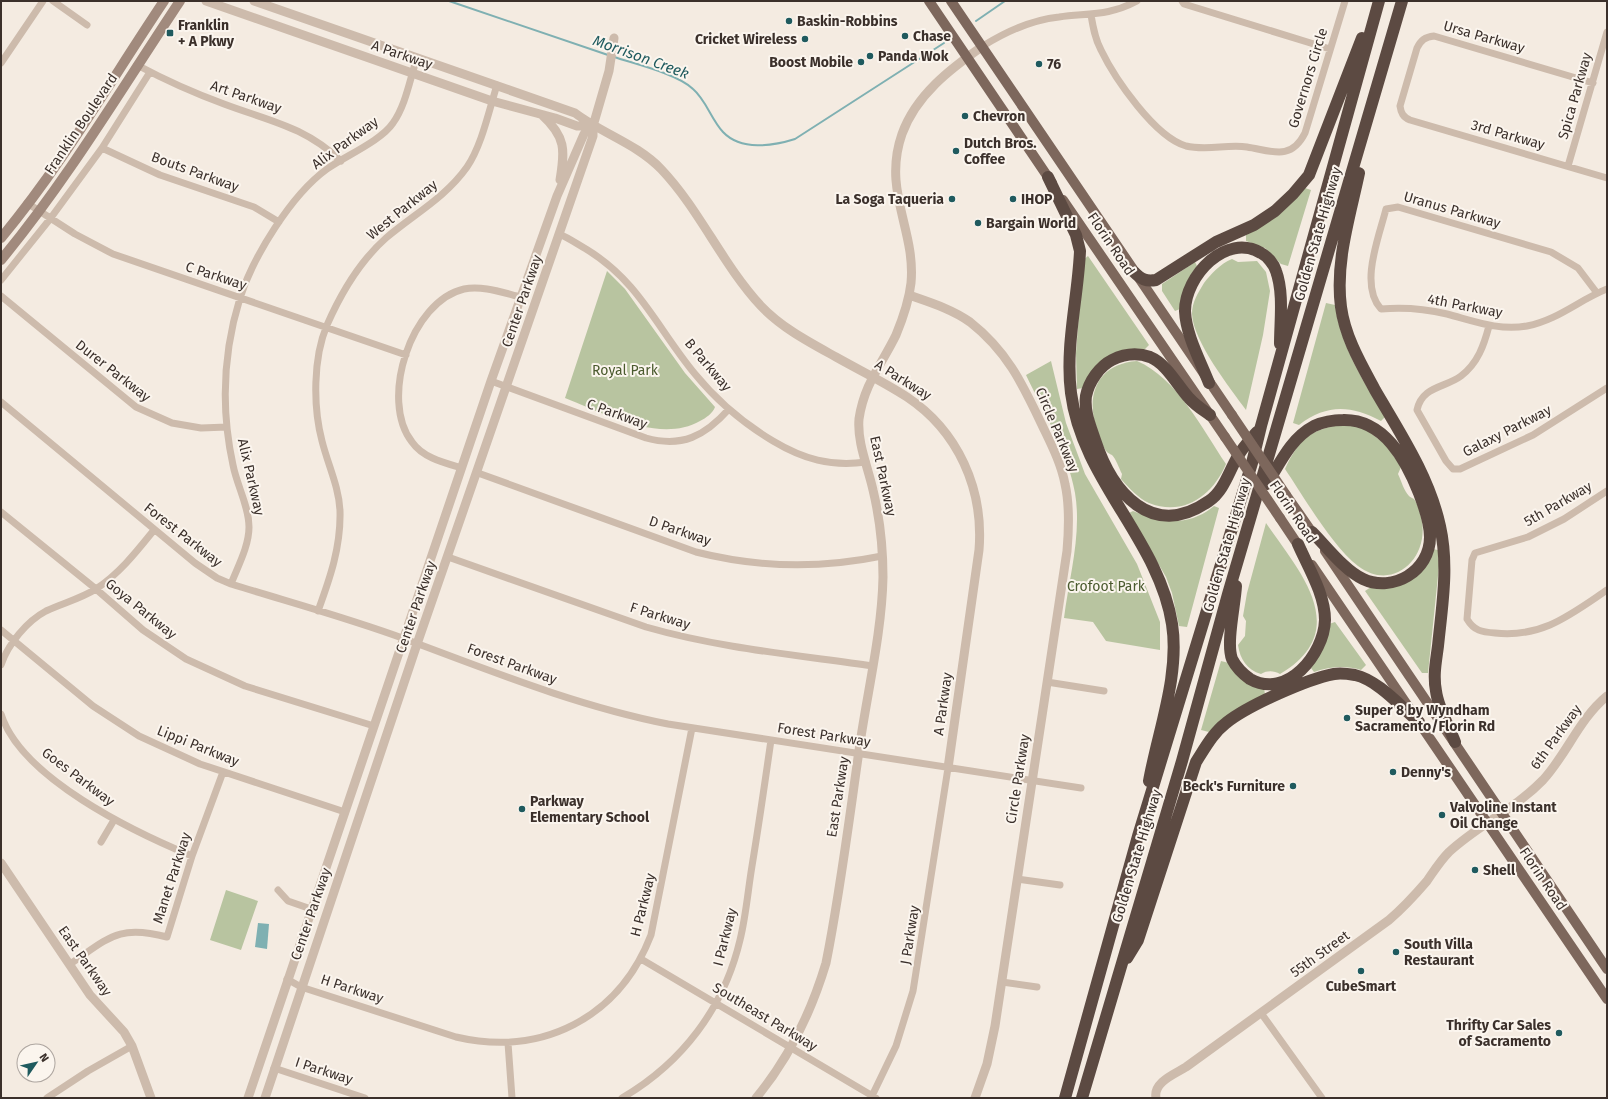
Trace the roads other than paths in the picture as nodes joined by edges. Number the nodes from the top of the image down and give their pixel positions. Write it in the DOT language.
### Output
graph roads {
  1 [pos="43,1"];
  2 [pos="53,1"];
  3 [pos="164,1"];
  4 [pos="180,1"];
  5 [pos="206,1"];
  6 [pos="254,1"];
  7 [pos="929,1"];
  8 [pos="951,1"];
  9 [pos="1137,1"];
  10 [pos="1182,1"];
  11 [pos="1345,1"];
  12 [pos="1376,1"];
  13 [pos="1379,1"];
  14 [pos="1402,1"];
  15 [pos="1091,15"];
  16 [pos="87,25"];
  17 [pos="1607,32"];
  18 [pos="614,38"];
  19 [pos="983,46"];
  20 [pos="1330,49"];
  21 [pos="967,57"];
  22 [pos="417,58"];
  23 [pos="1,63"];
  24 [pos="137,65"];
  25 [pos="150,72"];
  26 [pos="412,73"];
  27 [pos="1378,83"];
  28 [pos="1593,83"];
  29 [pos="497,85"];
  30 [pos="492,101"];
  31 [pos="542,115"];
  32 [pos="1402,115"];
  33 [pos="592,126"];
  34 [pos="102,148"];
  35 [pos="341,161"];
  36 [pos="1568,166"];
  37 [pos="1048,177"];
  38 [pos="1607,178"];
  39 [pos="557,196"];
  40 [pos="27,204"];
  41 [pos="38,211"];
  42 [pos="50,219"];
  43 [pos="279,222"];
  44 [pos="559,234"];
  45 [pos="1,238"];
  46 [pos="1,260"];
  47 [pos="1134,272"];
  48 [pos="1,280"];
  49 [pos="1607,289"];
  50 [pos="1597,293"];
  51 [pos="909,295"];
  52 [pos="1,296"];
  53 [pos="241,297"];
  54 [pos="521,297"];
  55 [pos="1380,309"];
  56 [pos="327,326"];
  57 [pos="1489,326"];
  58 [pos="406,355"];
  59 [pos="1280,360"];
  60 [pos="872,377"];
  61 [pos="491,381"];
  62 [pos="1209,383"];
  63 [pos="507,388"];
  64 [pos="1607,388"];
  65 [pos="1,402"];
  66 [pos="729,409"];
  67 [pos="1210,415"];
  68 [pos="1261,426"];
  69 [pos="226,427"];
  70 [pos="866,462"];
  71 [pos="462,468"];
  72 [pos="478,473"];
  73 [pos="1607,491"];
  74 [pos="1254,506"];
  75 [pos="1,512"];
  76 [pos="154,530"];
  77 [pos="1312,532"];
  78 [pos="1298,544"];
  79 [pos="1240,555"];
  80 [pos="882,556"];
  81 [pos="448,557"];
  82 [pos="231,584"];
  83 [pos="96,589"];
  84 [pos="1607,590"];
  85 [pos="318,611"];
  86 [pos="1,630"];
  87 [pos="403,638"];
  88 [pos="14,641"];
  89 [pos="417,644"];
  90 [pos="1,665"];
  91 [pos="872,666"];
  92 [pos="1047,682"];
  93 [pos="1104,691"];
  94 [pos="1607,696"];
  95 [pos="1,714"];
  96 [pos="1419,722"];
  97 [pos="374,726"];
  98 [pos="692,728"];
  99 [pos="771,740"];
  100 [pos="1455,742"];
  101 [pos="859,754"];
  102 [pos="948,768"];
  103 [pos="223,772"];
  104 [pos="1032,780"];
  105 [pos="1081,788"];
  106 [pos="345,812"];
  107 [pos="1503,813"];
  108 [pos="114,820"];
  109 [pos="1489,823"];
  110 [pos="1138,836"];
  111 [pos="101,842"];
  112 [pos="192,856"];
  113 [pos="1,863"];
  114 [pos="1017,879"];
  115 [pos="1060,885"];
  116 [pos="278,890"];
  117 [pos="311,909"];
  118 [pos="641,959"];
  119 [pos="70,964"];
  120 [pos="1607,969"];
  121 [pos="1117,974"];
  122 [pos="287,980"];
  123 [pos="1002,982"];
  124 [pos="301,986"];
  125 [pos="1037,987"];
  126 [pos="1607,999"];
  127 [pos="716,1003"];
  128 [pos="1261,1013"];
  129 [pos="508,1043"];
  130 [pos="132,1046"];
  131 [pos="792,1048"];
  132 [pos="274,1068"];
  133 [pos="1155,1096"];
  134 [pos="873,1097"];
  135 [pos="47,1098"];
  136 [pos="151,1098"];
  137 [pos="248,1098"];
  138 [pos="265,1098"];
  139 [pos="365,1098"];
  140 [pos="512,1098"];
  141 [pos="622,1098"];
  142 [pos="756,1098"];
  143 [pos="975,1098"];
  144 [pos="1064,1098"];
  145 [pos="1082,1098"];
  146 [pos="1322,1098"];
  1 -- 23 [label="street"];
  2 -- 16 [label="street"];
  3 -- 40 [label="main road, Franklin Boulevard"];
  4 -- 24 [label="main road, Franklin Boulevard"];
  5 -- 26 [label="street, A Parkway"];
  6 -- 22 [label="street, A Parkway"];
  7 -- 21 [label="main road, Florin Road"];
  8 -- 19 [label="main road, Florin Road"];
  9 -- 15 [label="street, East Parkway"];
  10 -- 20 [label="street"];
  11 -- 20 [label="street, Governors Circle"];
  12 -- 47 [label="highway"];
  13 -- 59 [label="highway, Golden State Highway"];
  14 -- 27 [label="highway, Golden State Highway"];
  15 -- 19 [label="street, East Parkway"];
  15 -- 20 [label="street, Governors Circle"];
  17 -- 28 [label="street, Spica Parkway"];
  18 -- 33 [label="street, Center Parkway"];
  19 -- 21 [label="street, East Parkway"];
  19 -- 47 [label="main road, Florin Road"];
  21 -- 37 [label="main road, Florin Road"];
  21 -- 51 [label="street, East Parkway"];
  22 -- 26 [label="street, Alix Parkway"];
  22 -- 29 [label="street, A Parkway"];
  24 -- 25 [label="street, Art Parkway"];
  24 -- 41 [label="main road, Franklin Boulevard"];
  25 -- 34 [label="street"];
  25 -- 35 [label="street, Art Parkway"];
  26 -- 30 [label="street, A Parkway"];
  26 -- 35 [label="street, Alix Parkway"];
  27 -- 74 [label="highway, Golden State Highway"];
  27 -- 100 [label="highway"];
  28 -- 32 [label="street, Ursa Parkway"];
  28 -- 36 [label="street, Spica Parkway"];
  29 -- 30 [label="street, West Parkway"];
  29 -- 33 [label="street, A Parkway"];
  30 -- 31 [label="street, A Parkway"];
  30 -- 56 [label="street, West Parkway"];
  31 -- 33 [label="street, A Parkway"];
  31 -- 39 [label="street"];
  32 -- 36 [label="street, 3rd Parkway"];
  33 -- 39 [label="street, Center Parkway"];
  33 -- 44 [label="street, Center Parkway"];
  33 -- 60 [label="street, A Parkway"];
  34 -- 42 [label="street"];
  34 -- 43 [label="street, Bouts Parkway"];
  35 -- 43 [label="street, Alix Parkway"];
  36 -- 38 [label="street, 3rd Parkway"];
  37 -- 67 [label="main road, Florin Road"];
  37 -- 110 [label="highway"];
  39 -- 54 [label="street, Center Parkway"];
  40 -- 41 [label="street, C Parkway"];
  40 -- 45 [label="main road, Franklin Boulevard"];
  41 -- 42 [label="street, C Parkway"];
  41 -- 46 [label="main road, Franklin Boulevard"];
  42 -- 48 [label="street"];
  42 -- 53 [label="street, C Parkway"];
  43 -- 53 [label="street, Alix Parkway"];
  44 -- 63 [label="street, Center Parkway"];
  44 -- 66 [label="street, B Parkway"];
  47 -- 62 [label="main road, Florin Road"];
  49 -- 50 [label="street, 4th Parkway"];
  50 -- 55 [label="street, Uranus Parkway"];
  50 -- 57 [label="street, 4th Parkway"];
  51 -- 60 [label="street, East Parkway"];
  51 -- 92 [label="street, Circle Parkway"];
  52 -- 69 [label="street, Durer Parkway"];
  53 -- 56 [label="street, C Parkway"];
  53 -- 69 [label="street, Alix Parkway"];
  54 -- 58 [label="street"];
  54 -- 61 [label="street, Center Parkway"];
  55 -- 57 [label="street, 4th Parkway"];
  56 -- 58 [label="street, C Parkway"];
  56 -- 85 [label="street, West Parkway"];
  57 -- 64 [label="street, Galaxy Parkway"];
  58 -- 71 [label="street"];
  59 -- 62 [label="highway"];
  59 -- 68 [label="highway, Golden State Highway"];
  60 -- 70 [label="street, East Parkway"];
  60 -- 102 [label="street, A Parkway"];
  61 -- 63 [label="street, C Parkway"];
  61 -- 71 [label="street, Center Parkway"];
  62 -- 77 [label="main road, Florin Road, bridge"];
  63 -- 66 [label="street, C Parkway"];
  63 -- 72 [label="street, Center Parkway"];
  65 -- 76 [label="street, Forest Parkway"];
  66 -- 70 [label="street, B Parkway"];
  67 -- 68 [label="highway"];
  67 -- 78 [label="main road, Florin Road, bridge"];
  68 -- 110 [label="highway, Golden State Highway"];
  69 -- 82 [label="street, Alix Parkway"];
  70 -- 80 [label="street, East Parkway"];
  71 -- 87 [label="street, Center Parkway"];
  72 -- 80 [label="street, D Parkway"];
  72 -- 81 [label="street, Center Parkway"];
  73 -- 84 [label="street, 5th Parkway"];
  74 -- 77 [label="highway"];
  74 -- 79 [label="highway, Golden State Highway"];
  75 -- 83 [label="street, Goya Parkway"];
  76 -- 82 [label="street, Forest Parkway"];
  76 -- 83 [label="street"];
  77 -- 100 [label="main road, Florin Road"];
  78 -- 79 [label="highway"];
  78 -- 96 [label="main road, Florin Road"];
  79 -- 121 [label="highway, Golden State Highway"];
  80 -- 91 [label="street, East Parkway"];
  81 -- 89 [label="street, Center Parkway"];
  81 -- 91 [label="street, F Parkway"];
  82 -- 85 [label="street, Forest Parkway"];
  83 -- 88 [label="street"];
  83 -- 97 [label="street, Goya Parkway"];
  85 -- 87 [label="street, Forest Parkway"];
  86 -- 88 [label="street, Lippi Parkway"];
  87 -- 89 [label="street, Forest Parkway"];
  87 -- 97 [label="street, Center Parkway"];
  88 -- 90 [label="street"];
  88 -- 103 [label="street, Lippi Parkway"];
  89 -- 98 [label="street, Forest Parkway"];
  89 -- 124 [label="street, Center Parkway"];
  91 -- 101 [label="street, East Parkway"];
  92 -- 93 [label="street"];
  92 -- 104 [label="street, Circle Parkway"];
  94 -- 107 [label="street, 6th Parkway"];
  95 -- 108 [label="street, Goes Parkway"];
  96 -- 109 [label="main road, Florin Road"];
  96 -- 121 [label="highway"];
  97 -- 106 [label="street, Center Parkway"];
  98 -- 99 [label="street, Forest Parkway"];
  98 -- 118 [label="street, H Parkway"];
  99 -- 101 [label="street, Forest Parkway"];
  99 -- 127 [label="street, I Parkway"];
  100 -- 107 [label="main road, Florin Road"];
  101 -- 102 [label="street, Forest Parkway"];
  101 -- 131 [label="street, East Parkway"];
  102 -- 104 [label="street, Forest Parkway"];
  102 -- 134 [label="street, J Parkway"];
  103 -- 106 [label="street, Lippi Parkway"];
  103 -- 112 [label="street, Manet Parkway"];
  104 -- 105 [label="street, Forest Parkway"];
  104 -- 114 [label="street, Circle Parkway"];
  106 -- 117 [label="street, Center Parkway"];
  107 -- 109 [label="street, 6th Parkway"];
  107 -- 120 [label="main road, Florin Road"];
  108 -- 111 [label="street, Goes Parkway"];
  108 -- 112 [label="street, Goes Parkway"];
  109 -- 126 [label="main road, Florin Road"];
  109 -- 128 [label="street, 55th Street"];
  110 -- 144 [label="highway, Golden State Highway"];
  112 -- 119 [label="street, Manet Parkway"];
  113 -- 119 [label="street, East Parkway"];
  114 -- 115 [label="street"];
  114 -- 123 [label="street, Circle Parkway"];
  116 -- 117 [label="street, Center Parkway"];
  117 -- 122 [label="street, Center Parkway"];
  118 -- 127 [label="street, Southeast Parkway"];
  118 -- 129 [label="street, H Parkway"];
  119 -- 130 [label="street, East Parkway"];
  121 -- 145 [label="highway, Golden State Highway"];
  122 -- 124 [label="street, H Parkway"];
  122 -- 137 [label="street, Center Parkway"];
  123 -- 125 [label="street"];
  123 -- 143 [label="street, Circle Parkway"];
  124 -- 129 [label="street, H Parkway"];
  124 -- 132 [label="street, Center Parkway"];
  127 -- 131 [label="street, Southeast Parkway"];
  127 -- 141 [label="street, I Parkway"];
  128 -- 133 [label="street, 55th Street"];
  128 -- 146 [label="street"];
  129 -- 140 [label="street"];
  130 -- 135 [label="street"];
  130 -- 136 [label="street, East Parkway"];
  131 -- 134 [label="street, Southeast Parkway"];
  131 -- 142 [label="street, East Parkway"];
  132 -- 138 [label="street, Center Parkway"];
  132 -- 139 [label="street, I Parkway"];
}
